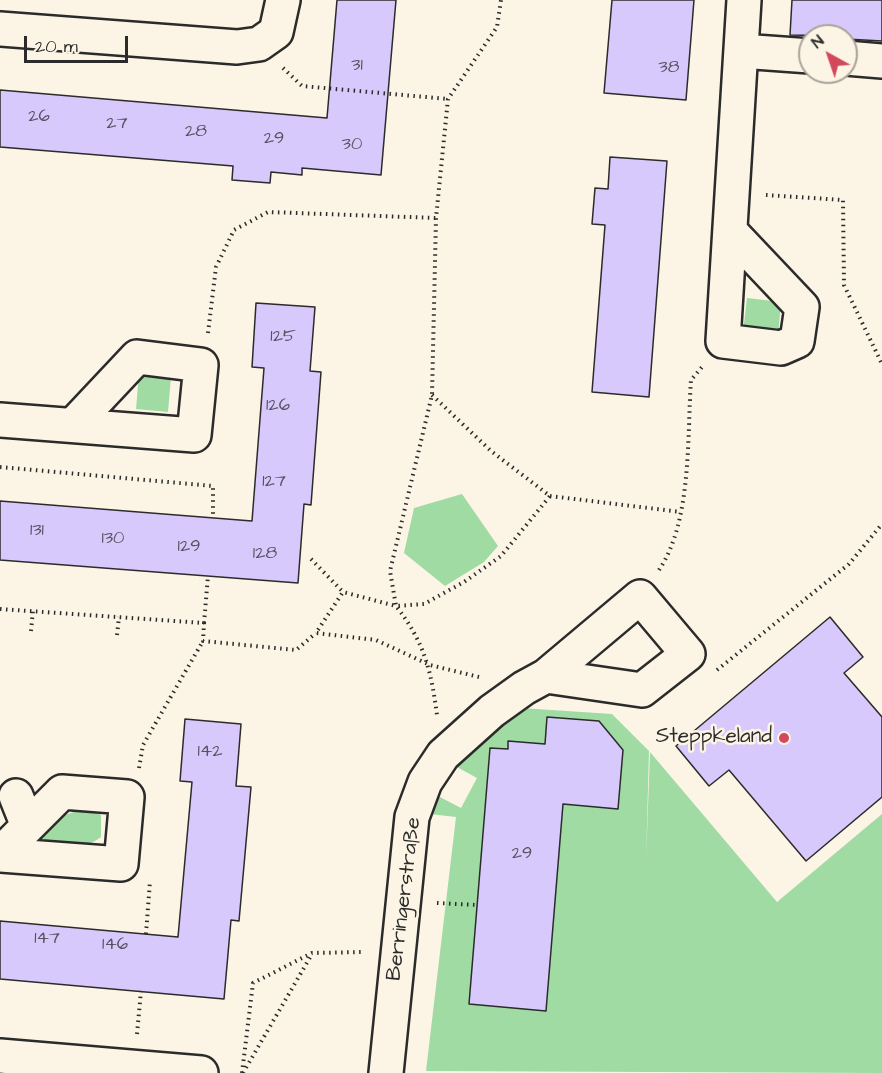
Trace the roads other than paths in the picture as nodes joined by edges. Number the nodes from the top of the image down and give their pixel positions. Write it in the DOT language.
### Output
graph roads {
  1 [pos="283,0"];
  2 [pos="744,0"];
  3 [pos="0,29"];
  4 [pos="741,51"];
  5 [pos="798,55"];
  6 [pos="858,59"];
  7 [pos="882,61"];
  8 [pos="731,232"];
  9 [pos="0,420"];
  10 [pos="74,424"];
  11 [pos="535,682"];
  12 [pos="16,796"];
  13 [pos="28,826"];
  14 [pos="0,855"];
  15 [pos="0,1056"];
  16 [pos="201,1073"];
  17 [pos="386,1073"];
  1 -- 3 [label="street"];
  2 -- 4 [label="street"];
  4 -- 5 [label="street"];
  4 -- 8 [label="street"];
  6 -- 7 [label="street"];
  8 -- 8 [label="street"];
  9 -- 10 [label="street"];
  10 -- 10 [label="street"];
  11 -- 11 [label="street, Berringerstraße"];
  11 -- 17 [label="street, Berringerstraße"];
  12 -- 13 [label="street"];
  13 -- 14 [label="street"];
  13 -- 14 [label="street"];
  15 -- 16 [label="street"];
}
